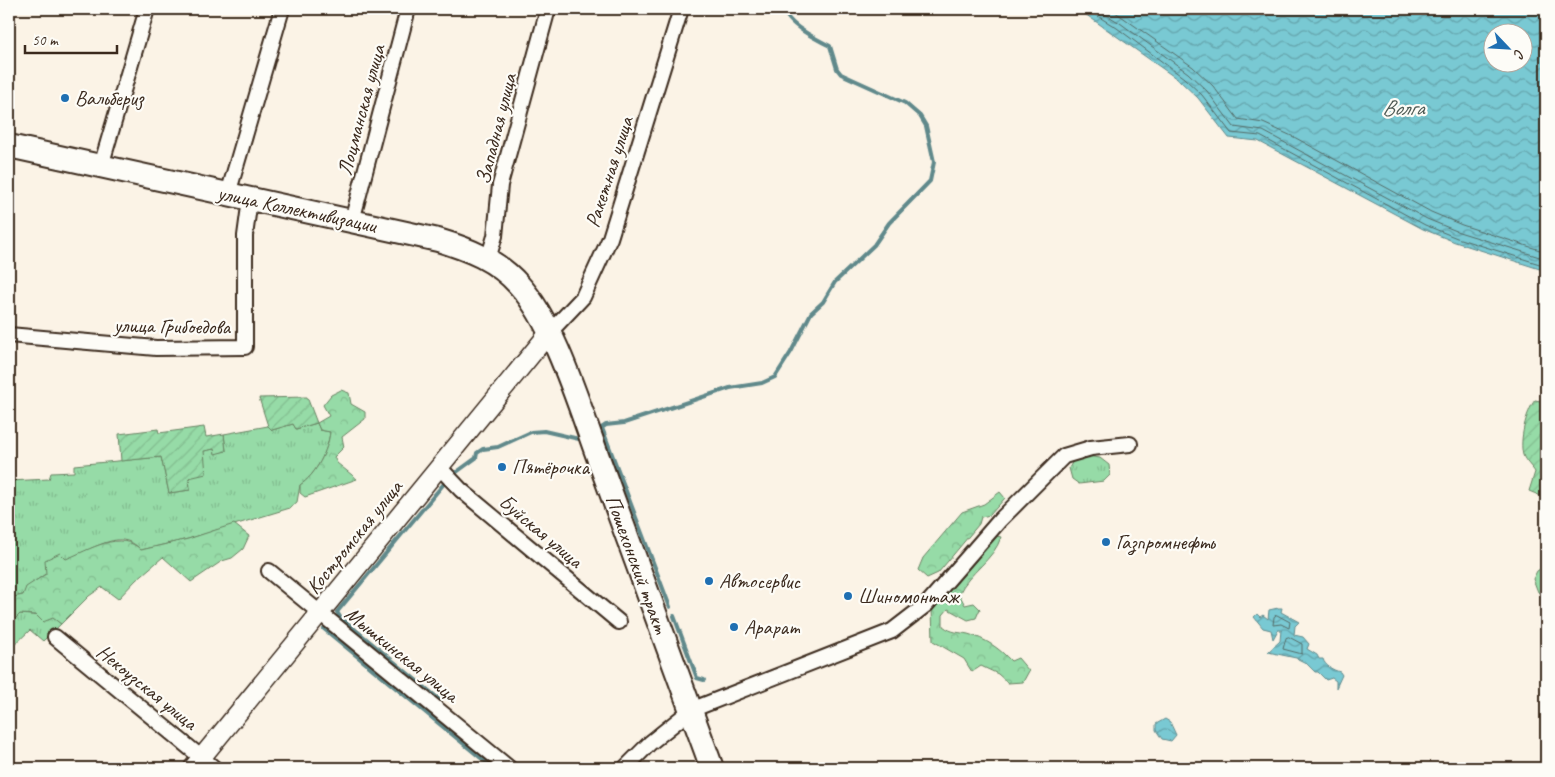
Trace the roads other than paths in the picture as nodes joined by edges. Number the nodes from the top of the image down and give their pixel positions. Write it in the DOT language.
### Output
graph roads {
  1 [pos="147,9"];
  2 [pos="282,9"];
  3 [pos="408,9"];
  4 [pos="548,9"];
  5 [pos="681,9"];
  6 [pos="9,146"];
  7 [pos="101,166"];
  8 [pos="228,194"];
  9 [pos="250,199"];
  10 [pos="352,221"];
  11 [pos="488,259"];
  12 [pos="549,333"];
  13 [pos="9,335"];
  14 [pos="1130,444"];
  15 [pos="440,468"];
  16 [pos="269,572"];
  17 [pos="320,613"];
  18 [pos="618,622"];
  19 [pos="55,637"];
  20 [pos="690,710"];
  21 [pos="203,765"];
  22 [pos="508,768"];
  23 [pos="625,768"];
  24 [pos="712,768"];
  1 -- 7 [label="street"];
  2 -- 8 [label="street"];
  3 -- 10 [label="street, Лоцманская улица"];
  4 -- 11 [label="street, Западная улица"];
  5 -- 12 [label="street, Ракетная улица"];
  6 -- 7 [label="main road, улица Коллективизации"];
  7 -- 8 [label="main road, улица Коллективизации"];
  8 -- 9 [label="main road, улица Коллективизации"];
  9 -- 10 [label="main road, улица Коллективизации"];
  9 -- 13 [label="street, улица Грибоедова"];
  10 -- 11 [label="main road, улица Коллективизации"];
  11 -- 12 [label="main road, улица Коллективизации"];
  12 -- 15 [label="street, Костромская улица"];
  12 -- 20 [label="main road, Пошехонский тракт"];
  14 -- 20 [label="street"];
  15 -- 17 [label="street, Костромская улица"];
  15 -- 18 [label="street, Буйская улица"];
  16 -- 17 [label="street, Мышкинская улица"];
  17 -- 21 [label="street, Костромская улица"];
  17 -- 22 [label="street, Мышкинская улица"];
  19 -- 21 [label="street, Некоузская улица"];
  20 -- 23 [label="street"];
  20 -- 24 [label="main road, Пошехонский тракт"];
}
